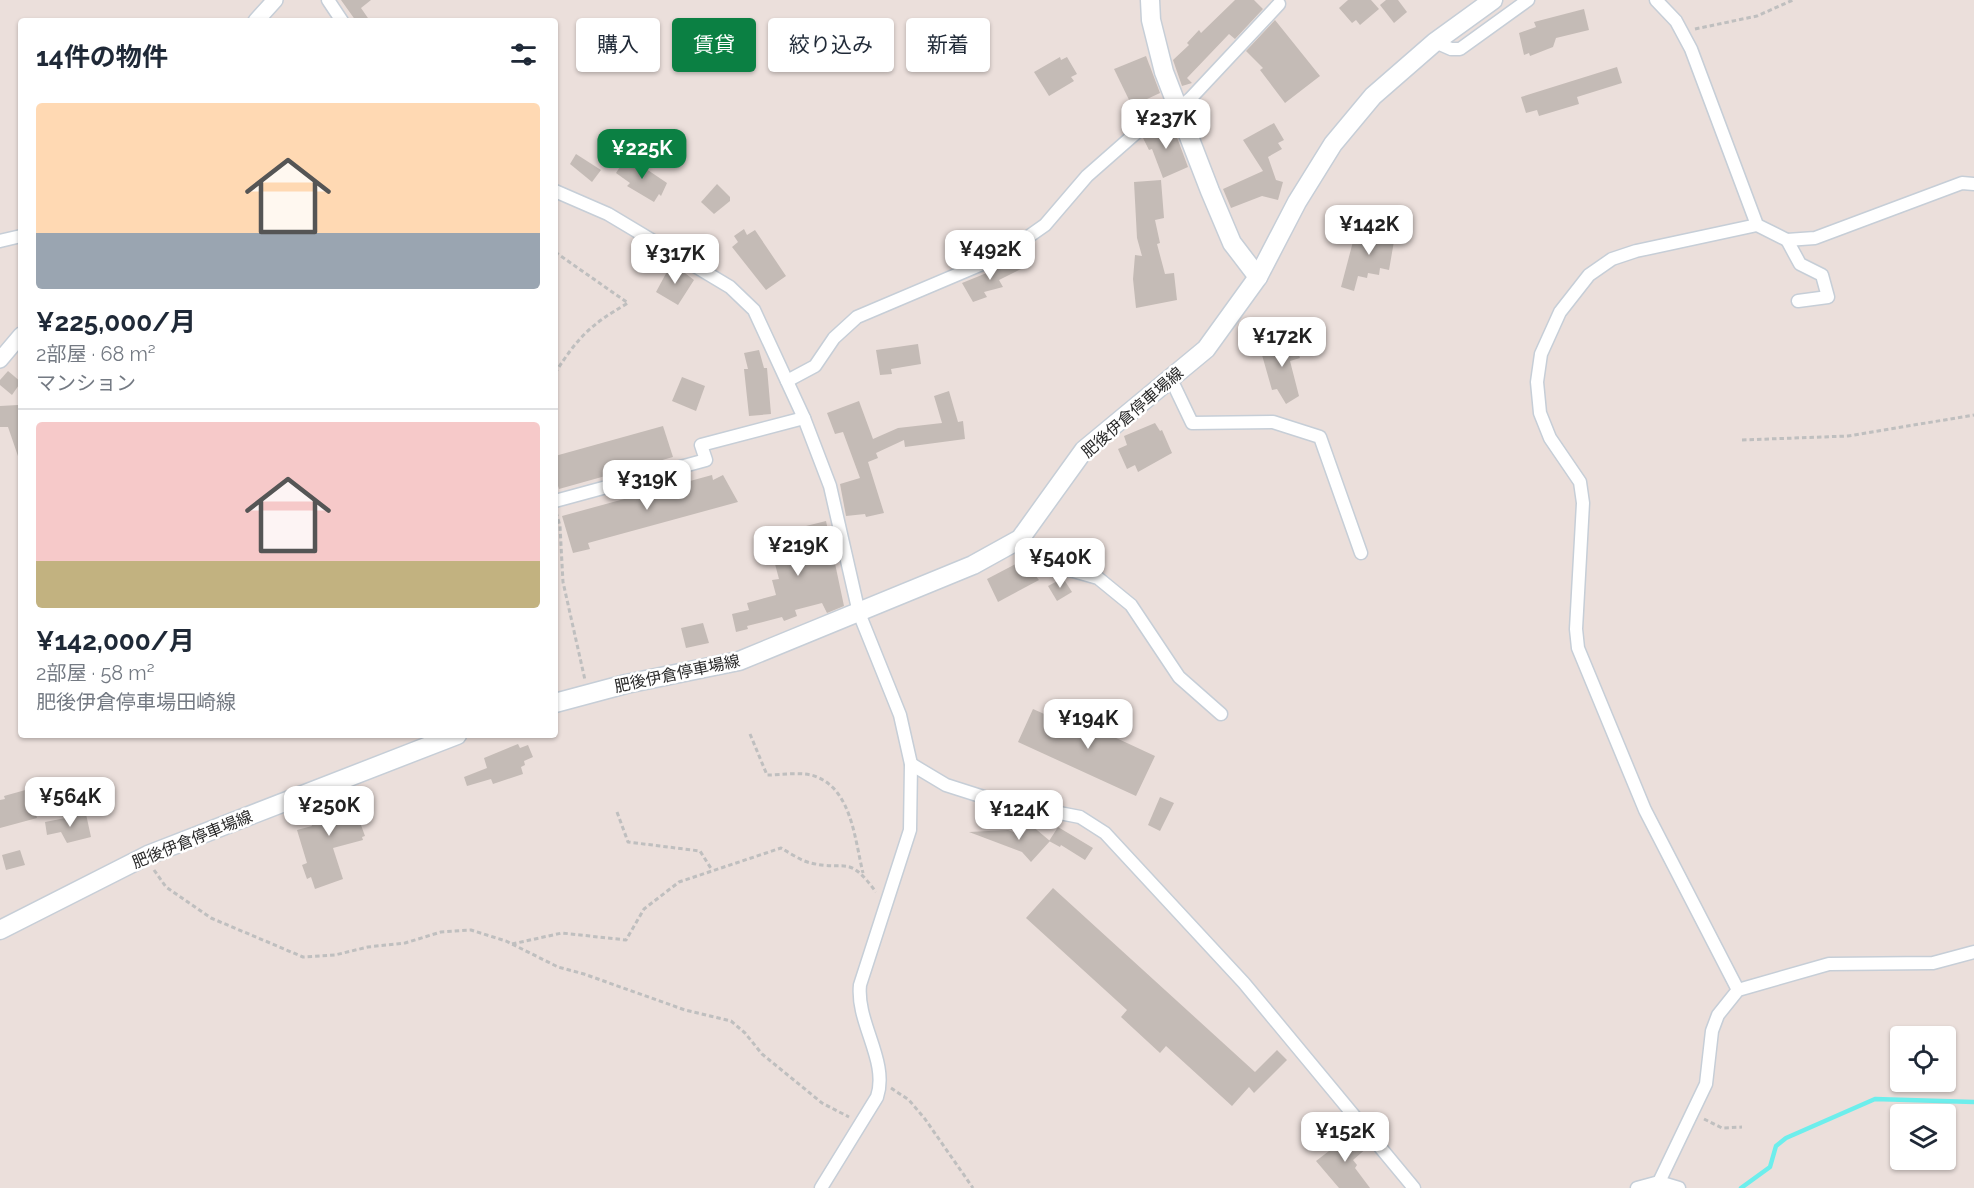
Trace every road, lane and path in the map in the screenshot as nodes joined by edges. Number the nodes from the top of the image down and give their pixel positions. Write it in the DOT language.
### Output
graph roads {
  1 [pos="275,0"];
  2 [pos="328,0"];
  3 [pos="1150,0"];
  4 [pos="1493,0"];
  5 [pos="1528,0"];
  6 [pos="1656,0"];
  7 [pos="1793,0"];
  8 [pos="1279,4"];
  9 [pos="259,18"];
  10 [pos="340,18"];
  11 [pos="1682,31"];
  12 [pos="1435,42"];
  13 [pos="1179,108"];
  14 [pos="1974,184"];
  15 [pos="558,192"];
  16 [pos="1757,225"];
  17 [pos="18,237"];
  18 [pos="1787,240"];
  19 [pos="0,241"];
  20 [pos="558,254"];
  21 [pos="1258,277"];
  22 [pos="1798,301"];
  23 [pos="18,339"];
  24 [pos="0,360"];
  25 [pos="558,368"];
  26 [pos="1170,377"];
  27 [pos="787,381"];
  28 [pos="1974,415"];
  29 [pos="804,418"];
  30 [pos="1742,440"];
  31 [pos="558,500"];
  32 [pos="558,520"];
  33 [pos="1020,539"];
  34 [pos="1361,553"];
  35 [pos="859,613"];
  36 [pos="588,693"];
  37 [pos="558,702"];
  38 [pos="1221,714"];
  39 [pos="750,734"];
  40 [pos="449,738"];
  41 [pos="911,764"];
  42 [pos="617,812"];
  43 [pos="147,855"];
  44 [pos="712,870"];
  45 [pos="863,875"];
  46 [pos="886,906"];
  47 [pos="0,930"];
  48 [pos="512,944"];
  49 [pos="1974,952"];
  50 [pos="1738,990"];
  51 [pos="882,1082"];
  52 [pos="1692,1113"];
  53 [pos="861,1123"];
  54 [pos="1742,1127"];
  55 [pos="1659,1182"];
  56 [pos="821,1188"];
  57 [pos="973,1188"];
  58 [pos="1414,1188"];
  59 [pos="1637,1188"];
  60 [pos="1679,1188"];
  1 -- 9 [label="street"];
  2 -- 10 [label="street"];
  3 -- 13 [label="main road"];
  4 -- 12 [label="main road, 肥後伊倉停車場線"];
  5 -- 12 [label="street"];
  6 -- 11 [label="street"];
  7 -- 11 [label="path"];
  8 -- 13 [label="street"];
  11 -- 16 [label="street"];
  12 -- 21 [label="main road, 肥後伊倉停車場線"];
  13 -- 21 [label="main road"];
  13 -- 27 [label="street"];
  14 -- 18 [label="street"];
  15 -- 27 [label="street"];
  16 -- 18 [label="street"];
  16 -- 50 [label="street"];
  17 -- 19 [label="street"];
  18 -- 22 [label="street"];
  20 -- 25 [label="path"];
  21 -- 26 [label="main road, 肥後伊倉停車場線"];
  23 -- 24 [label="street"];
  26 -- 33 [label="main road, 肥後伊倉停車場線"];
  26 -- 34 [label="street"];
  27 -- 29 [label="street"];
  28 -- 30 [label="path"];
  29 -- 31 [label="street"];
  29 -- 35 [label="street"];
  32 -- 36 [label="path"];
  33 -- 35 [label="main road, 肥後伊倉停車場線"];
  33 -- 38 [label="street"];
  35 -- 36 [label="main road, 肥後伊倉停車場線"];
  35 -- 41 [label="street"];
  36 -- 37 [label="main road, 肥後伊倉停車場線"];
  39 -- 45 [label="path"];
  40 -- 43 [label="main road, 肥後伊倉停車場線"];
  41 -- 46 [label="street"];
  41 -- 58 [label="street"];
  42 -- 44 [label="path"];
  43 -- 47 [label="main road, 肥後伊倉停車場線"];
  43 -- 48 [label="path"];
  44 -- 45 [label="path"];
  44 -- 48 [label="path"];
  45 -- 46 [label="path"];
  46 -- 51 [label="street"];
  48 -- 53 [label="path"];
  49 -- 50 [label="street"];
  50 -- 52 [label="street"];
  51 -- 53 [label="street"];
  51 -- 57 [label="path"];
  52 -- 54 [label="path"];
  52 -- 55 [label="street"];
  53 -- 56 [label="street"];
  55 -- 59 [label="street"];
  55 -- 60 [label="street"];
}
